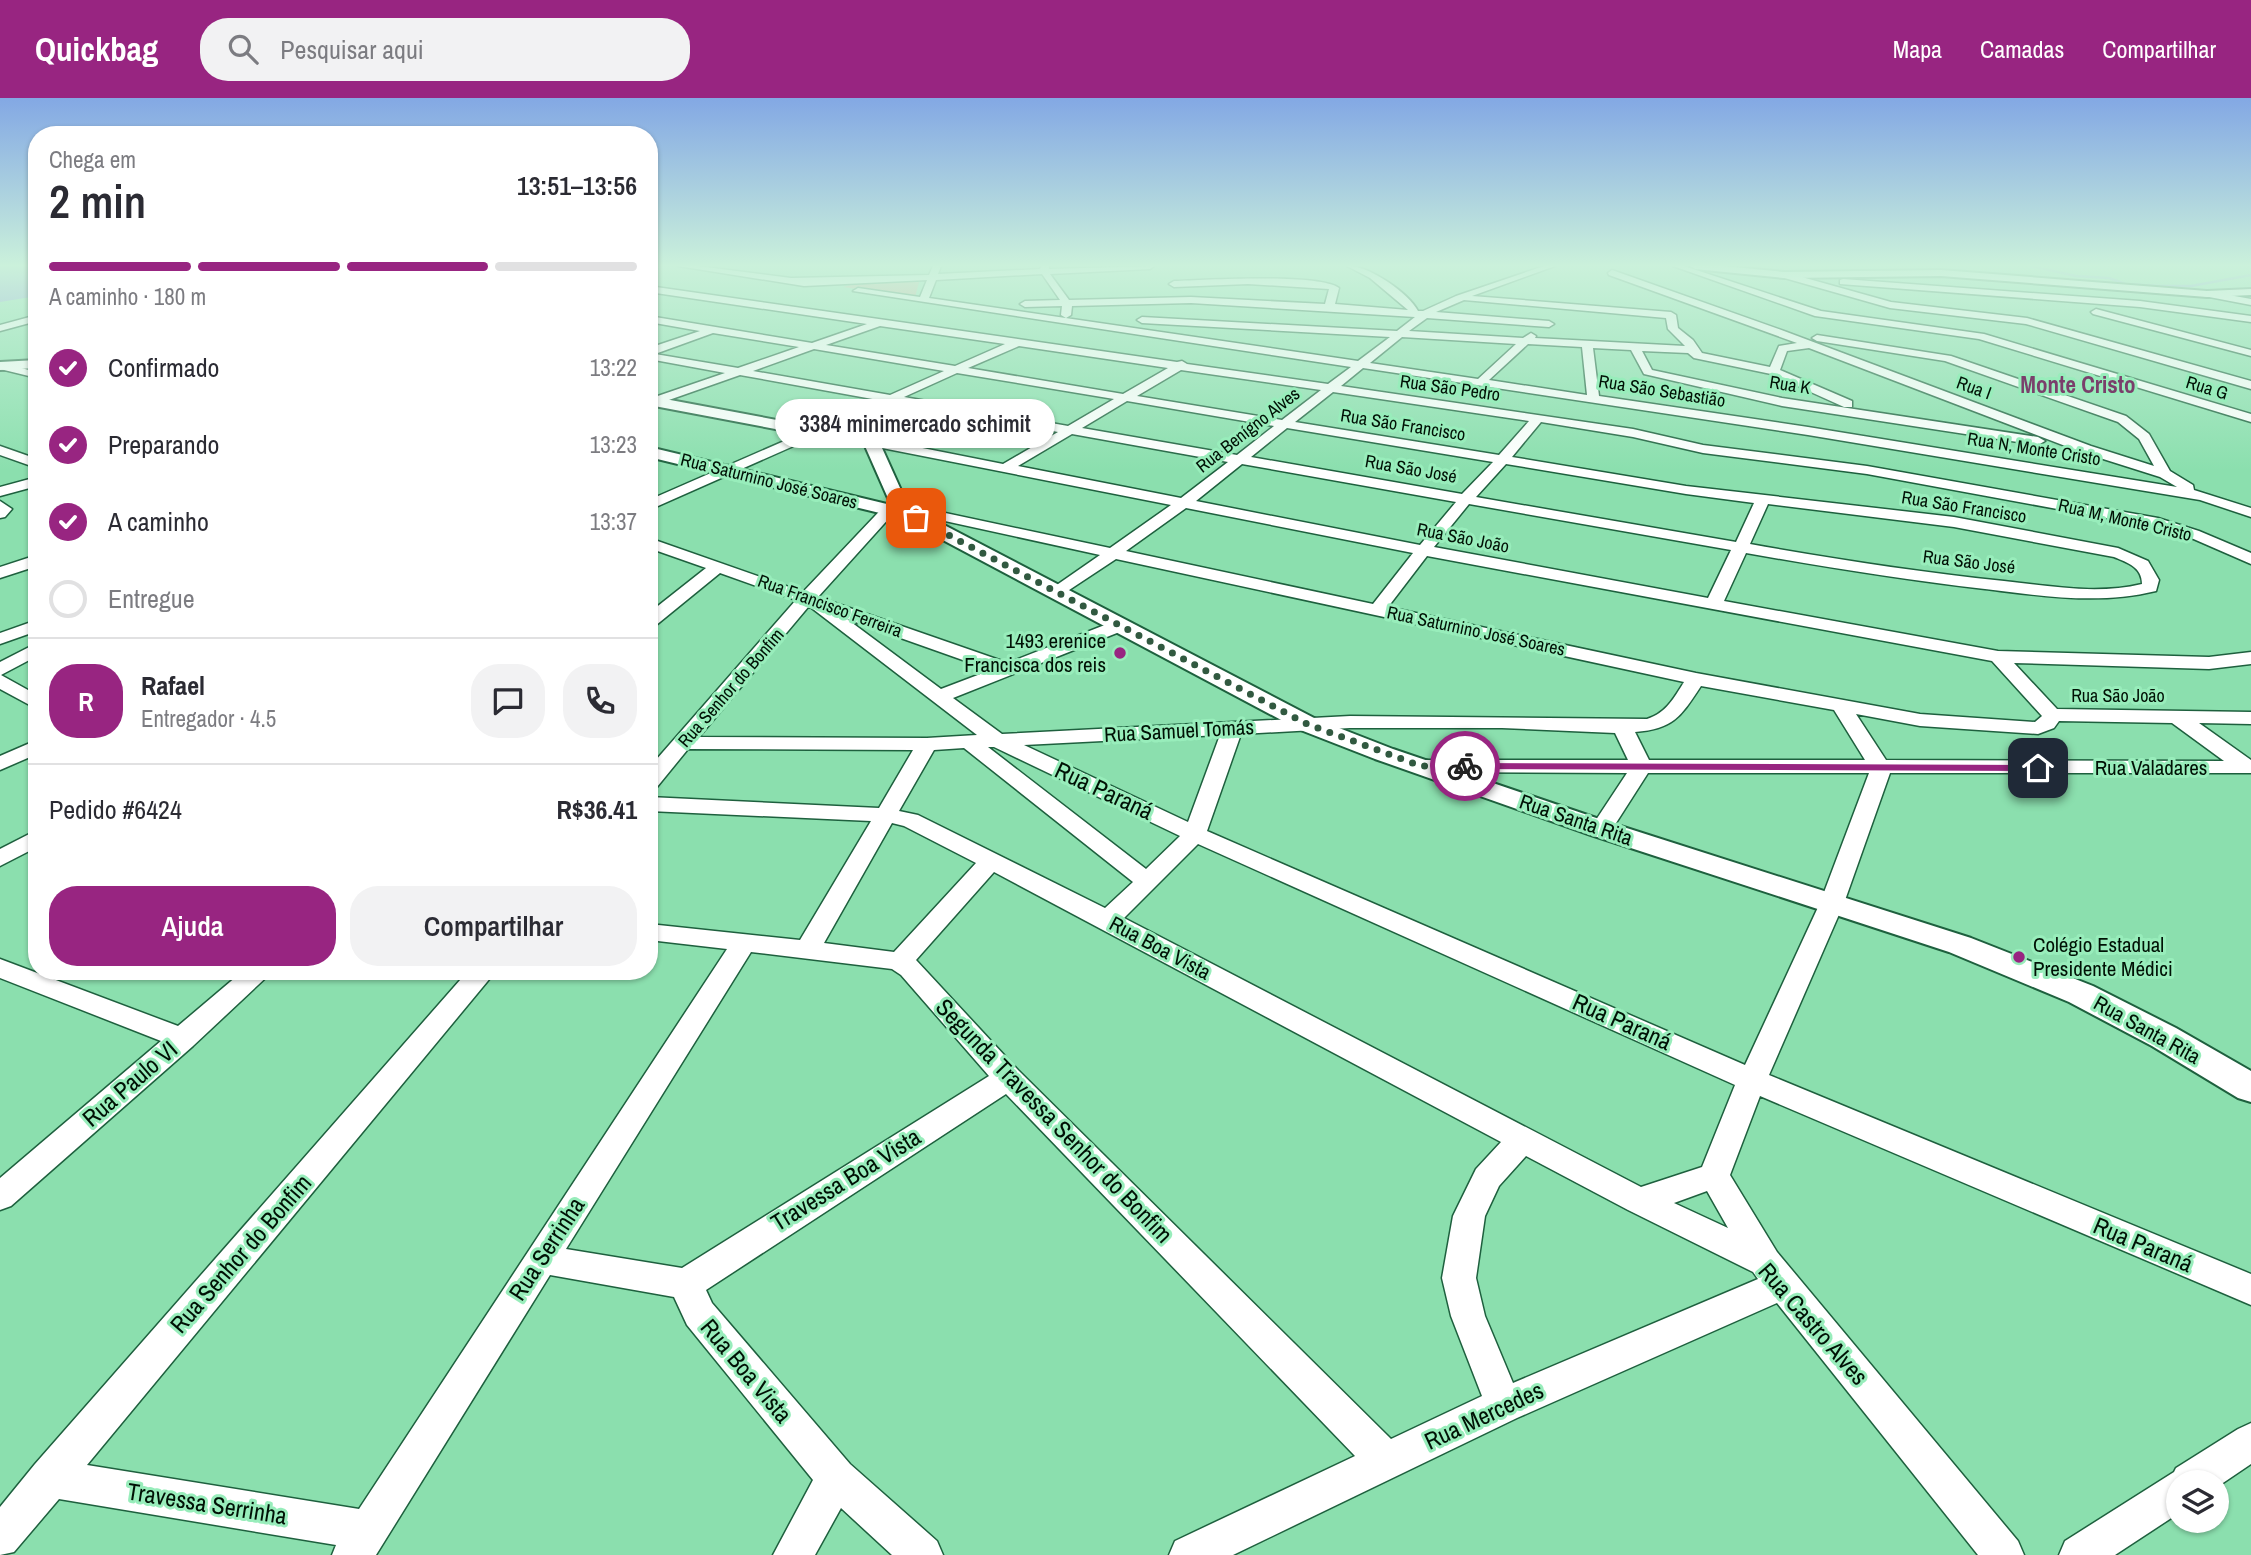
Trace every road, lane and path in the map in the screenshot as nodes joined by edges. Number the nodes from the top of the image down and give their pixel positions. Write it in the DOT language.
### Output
graph roads {
  1 [pos="702,334"];
  2 [pos="738,334"];
  3 [pos="847,334"];
  4 [pos="954,334"];
  5 [pos="1031,334"];
  6 [pos="1164,334"];
  7 [pos="1401,334"];
  8 [pos="1533,334"];
  9 [pos="1679,334"];
  10 [pos="1782,334"];
  11 [pos="1788,334"];
  12 [pos="1965,334"];
  13 [pos="1974,334"];
  14 [pos="2073,334"];
  15 [pos="2176,334"];
  16 [pos="2211,334"];
  17 [pos="1980,336"];
  18 [pos="1522,341"];
  19 [pos="1848,342"];
  20 [pos="1015,343"];
  21 [pos="2251,344"];
  22 [pos="1219,345"];
  23 [pos="1587,345"];
  24 [pos="1808,345"];
  25 [pos="812,346"];
  26 [pos="1635,348"];
  27 [pos="1691,350"];
  28 [pos="658,351"];
  29 [pos="1824,351"];
  30 [pos="2251,354"];
  31 [pos="658,356"];
  32 [pos="28,362"];
  33 [pos="0,364"];
  34 [pos="1359,364"];
  35 [pos="1179,366"];
  36 [pos="954,369"];
  37 [pos="1774,371"];
  38 [pos="28,372"];
  39 [pos="736,372"];
  40 [pos="1482,381"];
  41 [pos="2251,385"];
  42 [pos="1329,389"];
  43 [pos="1125,397"];
  44 [pos="889,398"];
  45 [pos="1593,398"];
  46 [pos="658,399"];
  47 [pos="658,402"];
  48 [pos="1782,402"];
  49 [pos="1874,415"];
  50 [pos="1538,418"];
  51 [pos="2247,420"];
  52 [pos="1283,424"];
  53 [pos="1071,429"];
  54 [pos="817,431"];
  55 [pos="1829,434"];
  56 [pos="872,442"];
  57 [pos="1798,445"];
  58 [pos="2086,449"];
  59 [pos="0,450"];
  60 [pos="28,454"];
  61 [pos="658,454"];
  62 [pos="18,457"];
  63 [pos="1240,458"];
  64 [pos="1507,459"];
  65 [pos="28,461"];
  66 [pos="0,462"];
  67 [pos="1007,467"];
  68 [pos="733,471"];
  69 [pos="2165,474"];
  70 [pos="28,484"];
  71 [pos="0,492"];
  72 [pos="2203,496"];
  73 [pos="1467,498"];
  74 [pos="1763,500"];
  75 [pos="658,502"];
  76 [pos="1184,503"];
  77 [pos="0,505"];
  78 [pos="901,510"];
  79 [pos="2251,513"];
  80 [pos="0,514"];
  81 [pos="658,546"];
  82 [pos="1741,548"];
  83 [pos="1423,550"];
  84 [pos="1115,552"];
  85 [pos="2251,559"];
  86 [pos="28,563"];
  87 [pos="719,566"];
  88 [pos="2148,569"];
  89 [pos="0,573"];
  90 [pos="1057,593"];
  91 [pos="810,600"];
  92 [pos="1714,604"];
  93 [pos="1378,609"];
  94 [pos="658,615"];
  95 [pos="1121,625"];
  96 [pos="28,628"];
  97 [pos="0,639"];
  98 [pos="28,653"];
  99 [pos="1998,657"];
  100 [pos="2251,658"];
  101 [pos="0,670"];
  102 [pos="1010,670"];
  103 [pos="1696,680"];
  104 [pos="0,681"];
  105 [pos="938,696"];
  106 [pos="28,698"];
  107 [pos="1841,706"];
  108 [pos="2052,715"];
  109 [pos="2176,716"];
  110 [pos="2251,718"];
  111 [pos="1307,724"];
  112 [pos="1622,727"];
  113 [pos="1233,728"];
  114 [pos="998,741"];
  115 [pos="683,743"];
  116 [pos="969,743"];
  117 [pos="927,744"];
  118 [pos="28,750"];
  119 [pos="0,764"];
  120 [pos="1421,766"];
  121 [pos="1642,766"];
  122 [pos="2249,767"];
  123 [pos="1881,769"];
  124 [pos="658,772"];
  125 [pos="658,804"];
  126 [pos="883,815"];
  127 [pos="1601,829"];
  128 [pos="1195,834"];
  129 [pos="28,842"];
  130 [pos="0,859"];
  131 [pos="991,860"];
  132 [pos="1147,881"];
  133 [pos="1832,903"];
  134 [pos="1108,920"];
  135 [pos="658,933"];
  136 [pos="744,943"];
  137 [pos="807,950"];
  138 [pos="900,962"];
  139 [pos="0,968"];
  140 [pos="28,979"];
  141 [pos="31,980"];
  142 [pos="250,980"];
  143 [pos="475,980"];
  144 [pos="183,1039"];
  145 [pos="1008,1078"];
  146 [pos="1752,1080"];
  147 [pos="2251,1088"];
  148 [pos="1524,1139"];
  149 [pos="1714,1176"];
  150 [pos="0,1197"];
  151 [pos="1639,1202"];
  152 [pos="540,1259"];
  153 [pos="1774,1273"];
  154 [pos="686,1284"];
  155 [pos="2251,1290"];
  156 [pos="1504,1405"];
  157 [pos="2251,1442"];
  158 [pos="1386,1461"];
  159 [pos="2208,1470"];
  160 [pos="48,1478"];
  161 [pos="836,1478"];
  162 [pos="2166,1498"];
  163 [pos="0,1538"];
  164 [pos="359,1542"];
  165 [pos="793,1555"];
  166 [pos="923,1555"];
  167 [pos="1189,1555"];
  168 [pos="2004,1555"];
  169 [pos="2079,1555"];
  1 -- 28 [label="street"];
  2 -- 25 [label="street, Rua São Francisco"];
  3 -- 25 [label="street"];
  4 -- 20 [label="street, Rua São Pedro"];
  5 -- 20 [label="street"];
  6 -- 22 [label="street, Rua São Sebastião"];
  7 -- 18 [label="street"];
  7 -- 34 [label="street, Rua Benígno Alves"];
  8 -- 18 [label="street"];
  9 -- 27 [label="street"];
  10 -- 24 [label="street, Rua I"];
  11 -- 19 [label="street"];
  12 -- 17 [label="street, Rua G"];
  13 -- 17 [label="street"];
  14 -- 41 [label="street"];
  15 -- 30 [label="street"];
  16 -- 21 [label="street"];
  17 -- 51 [label="street, Rua G"];
  18 -- 23 [label="street"];
  18 -- 40 [label="street"];
  19 -- 29 [label="street"];
  19 -- 69 [label="street"];
  20 -- 35 [label="street, Rua São Pedro"];
  20 -- 36 [label="street"];
  22 -- 34 [label="street, Rua São Sebastião"];
  22 -- 35 [label="street"];
  23 -- 26 [label="street"];
  23 -- 45 [label="street"];
  24 -- 29 [label="street, Rua I"];
  24 -- 37 [label="street, Rua K"];
  25 -- 36 [label="street, Rua São Francisco"];
  25 -- 39 [label="street"];
  26 -- 27 [label="street"];
  26 -- 48 [label="street, Rua K"];
  27 -- 37 [label="street"];
  29 -- 58 [label="street, Rua I"];
  31 -- 39 [label="street, Rua São José"];
  32 -- 33 [label="main road"];
  33 -- 38 [label="street"];
  34 -- 40 [label="street, Rua São Sebastião"];
  34 -- 42 [label="street, Rua Benígno Alves"];
  35 -- 42 [label="street, Rua São Pedro"];
  35 -- 43 [label="street"];
  36 -- 43 [label="street, Rua São Francisco"];
  36 -- 44 [label="street"];
  37 -- 49 [label="street, Rua K"];
  39 -- 44 [label="street, Rua São José"];
  39 -- 46 [label="street"];
  40 -- 45 [label="street, Rua São Sebastião"];
  42 -- 50 [label="street, Rua São Pedro"];
  42 -- 52 [label="street, Rua Benígno Alves"];
  43 -- 52 [label="street, Rua São Francisco"];
  43 -- 53 [label="street"];
  44 -- 53 [label="street, Rua São José"];
  44 -- 54 [label="street"];
  45 -- 57 [label="street, Rua São Sebastião"];
  47 -- 54 [label="main road, Rua São João"];
  48 -- 49 [label="street, Rua K"];
  48 -- 55 [label="street"];
  49 -- 58 [label="street, Rua K"];
  50 -- 57 [label="street, Rua São Pedro"];
  50 -- 64 [label="street"];
  52 -- 63 [label="street, Rua Benígno Alves"];
  52 -- 64 [label="street, Rua São Francisco"];
  53 -- 63 [label="street, Rua São José"];
  53 -- 67 [label="street"];
  54 -- 56 [label="main road, Rua São João"];
  54 -- 68 [label="street"];
  55 -- 57 [label="street, Rua N, Monte Cristo"];
  55 -- 72 [label="street, Rua N, Monte Cristo"];
  56 -- 67 [label="street, Rua São João"];
  56 -- 78 [label="main road"];
  57 -- 85 [label="street, Rua M, Monte Cristo"];
  58 -- 69 [label="street, Rua I"];
  59 -- 62 [label="street"];
  60 -- 62 [label="street"];
  61 -- 68 [label="main road, Rua Saturnino José Soares"];
  62 -- 65 [label="street"];
  62 -- 66 [label="street"];
  63 -- 73 [label="street, Rua São José"];
  63 -- 76 [label="street, Rua Benígno Alves"];
  64 -- 73 [label="street"];
  64 -- 74 [label="street, Rua São Francisco"];
  67 -- 76 [label="street, Rua São João"];
  68 -- 75 [label="street"];
  68 -- 78 [label="main road, Rua Saturnino José Soares"];
  69 -- 72 [label="street, Rua I"];
  70 -- 71 [label="street"];
  72 -- 79 [label="street, Rua N, Monte Cristo"];
  73 -- 82 [label="street, Rua São José"];
  73 -- 83 [label="street"];
  74 -- 82 [label="street"];
  74 -- 88 [label="street, Rua São Francisco"];
  76 -- 83 [label="street, Rua São João"];
  76 -- 84 [label="street, Rua Benígno Alves"];
  77 -- 80 [label="street"];
  78 -- 84 [label="street, Rua Saturnino José Soares"];
  78 -- 90 [label="main road, Rua Santa Rita"];
  78 -- 91 [label="street, Rua Senhor do Bonfim"];
  81 -- 87 [label="street, Rua Francisco Ferreira"];
  82 -- 88 [label="street, Rua São José"];
  82 -- 92 [label="street"];
  83 -- 92 [label="street, Rua São João"];
  83 -- 93 [label="street"];
  84 -- 90 [label="street, Rua Benígno Alves"];
  84 -- 93 [label="street, Rua Saturnino José Soares"];
  86 -- 89 [label="street"];
  87 -- 91 [label="street, Rua Francisco Ferreira"];
  87 -- 94 [label="street"];
  90 -- 95 [label="main road, Rua Santa Rita"];
  91 -- 102 [label="street, Rua Francisco Ferreira"];
  91 -- 105 [label="street, Rua Paraná"];
  91 -- 115 [label="street, Rua Senhor do Bonfim"];
  92 -- 99 [label="street, Rua São João"];
  93 -- 103 [label="street, Rua Saturnino José Soares"];
  95 -- 102 [label="street"];
  95 -- 111 [label="main road, Rua Santa Rita"];
  96 -- 97 [label="street"];
  98 -- 101 [label="street"];
  99 -- 100 [label="street"];
  99 -- 108 [label="street, Rua São João"];
  102 -- 105 [label="street"];
  103 -- 107 [label="street, Rua Saturnino José Soares"];
  103 -- 112 [label="street, Rua Samuel Tomás"];
  104 -- 106 [label="street"];
  105 -- 114 [label="street, Rua Paraná"];
  107 -- 108 [label="street, Rua Saturnino José Soares"];
  107 -- 123 [label="street"];
  108 -- 109 [label="street, Rua São João"];
  109 -- 110 [label="street, Rua São João"];
  109 -- 122 [label="street"];
  111 -- 112 [label="street, Rua Samuel Tomás"];
  111 -- 113 [label="street, Rua Samuel Tomás"];
  111 -- 120 [label="main road, Rua Santa Rita"];
  112 -- 121 [label="street"];
  113 -- 114 [label="street, Rua Samuel Tomás"];
  113 -- 128 [label="street"];
  114 -- 116 [label="street, Rua Samuel Tomás"];
  114 -- 128 [label="street, Rua Paraná"];
  115 -- 117 [label="street, Rua Samuel Tomás"];
  115 -- 124 [label="street, Rua Senhor do Bonfim"];
  116 -- 117 [label="street, Rua Samuel Tomás"];
  116 -- 132 [label="street"];
  117 -- 126 [label="street"];
  118 -- 119 [label="street"];
  120 -- 121 [label="street, Rua Valadares"];
  120 -- 127 [label="main road, Rua Santa Rita"];
  121 -- 123 [label="street, Rua Valadares"];
  121 -- 127 [label="street"];
  122 -- 123 [label="street, Rua Valadares"];
  123 -- 133 [label="street"];
  125 -- 126 [label="street, Rua Boa Vista"];
  126 -- 131 [label="street, Rua Boa Vista"];
  126 -- 137 [label="street"];
  127 -- 133 [label="main road, Rua Santa Rita"];
  128 -- 132 [label="street"];
  128 -- 146 [label="street, Rua Paraná"];
  129 -- 130 [label="street"];
  131 -- 134 [label="street, Rua Boa Vista"];
  131 -- 138 [label="street"];
  132 -- 134 [label="street"];
  133 -- 146 [label="street"];
  133 -- 147 [label="main road, Rua Santa Rita"];
  134 -- 148 [label="street, Rua Boa Vista"];
  135 -- 136 [label="street"];
  136 -- 137 [label="street"];
  136 -- 152 [label="street, Rua Serrinha"];
  137 -- 138 [label="street"];
  138 -- 145 [label="street, Segunda Travessa Senhor do Bonfim"];
  139 -- 140 [label="street"];
  141 -- 144 [label="street"];
  142 -- 144 [label="street, Rua Paulo VI"];
  143 -- 160 [label="street, Rua Senhor do Bonfim"];
  144 -- 150 [label="street, Rua Paulo VI"];
  145 -- 154 [label="street, Travessa Boa Vista"];
  145 -- 158 [label="street, Segunda Travessa Senhor do Bonfim"];
  146 -- 149 [label="street"];
  146 -- 155 [label="street, Rua Paraná"];
  148 -- 151 [label="street, Rua Boa Vista"];
  148 -- 156 [label="street"];
  149 -- 151 [label="street"];
  149 -- 153 [label="street"];
  151 -- 153 [label="street, Rua Castro Alves"];
  152 -- 154 [label="street"];
  152 -- 164 [label="street, Rua Serrinha"];
  153 -- 156 [label="street, Rua Mercedes"];
  153 -- 168 [label="street, Rua Castro Alves"];
  154 -- 161 [label="street, Rua Boa Vista"];
  156 -- 158 [label="street, Rua Mercedes"];
  157 -- 159 [label="street"];
  158 -- 167 [label="street, Rua Mercedes"];
  160 -- 163 [label="street, Rua Senhor do Bonfim"];
  160 -- 164 [label="street, Travessa Serrinha"];
  161 -- 165 [label="street"];
  161 -- 166 [label="street, Rua Boa Vista"];
  162 -- 169 [label="street"];
}
